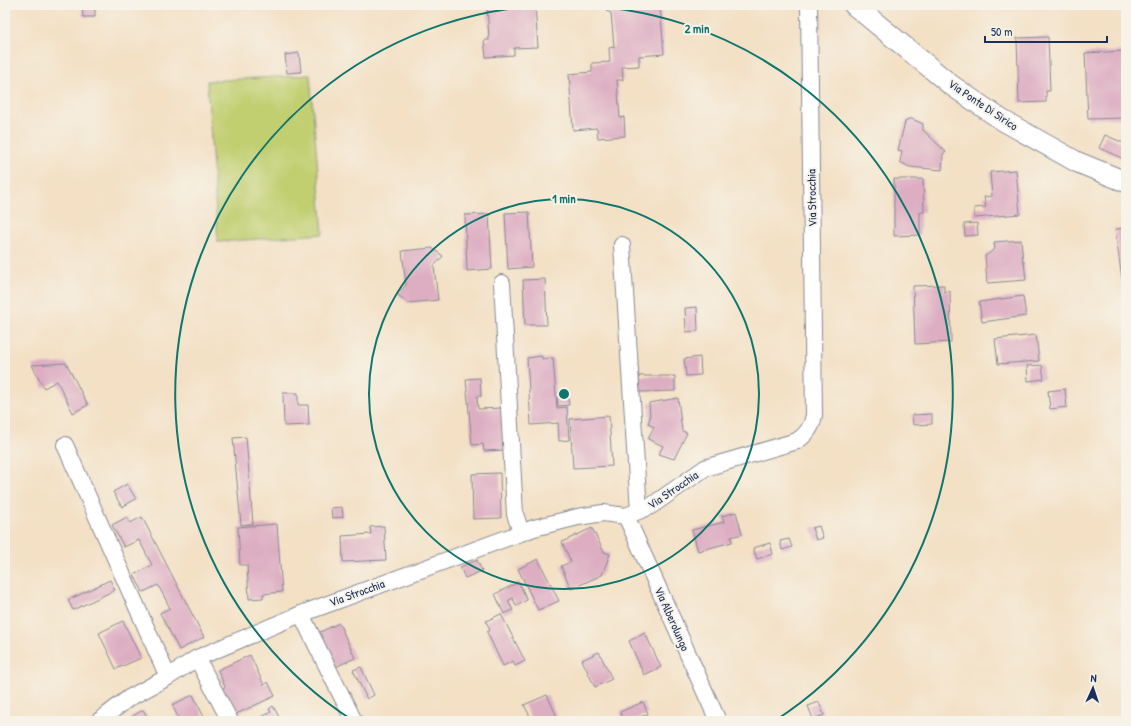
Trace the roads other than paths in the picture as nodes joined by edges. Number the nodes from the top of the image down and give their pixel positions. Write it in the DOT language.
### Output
graph roads {
  1 [pos="809,5"];
  2 [pos="854,5"];
  3 [pos="1126,182"];
  4 [pos="622,245"];
  5 [pos="502,283"];
  6 [pos="65,445"];
  7 [pos="632,513"];
  8 [pos="521,532"];
  9 [pos="301,614"];
  10 [pos="197,658"];
  11 [pos="168,676"];
  12 [pos="99,721"];
  13 [pos="230,721"];
  14 [pos="354,721"];
  15 [pos="718,721"];
  1 -- 7 [label="street, Via Strocchia"];
  2 -- 3 [label="street, Via Ponte Di Sirico"];
  4 -- 7 [label="street"];
  5 -- 8 [label="street"];
  6 -- 11 [label="street"];
  7 -- 8 [label="street, Via Strocchia"];
  7 -- 15 [label="street, Via Alberolungo"];
  8 -- 9 [label="street, Via Strocchia"];
  9 -- 10 [label="street, Via Strocchia"];
  9 -- 14 [label="street"];
  10 -- 11 [label="street, Via Strocchia"];
  10 -- 13 [label="street"];
  11 -- 12 [label="street, Via Strocchia"];
}
